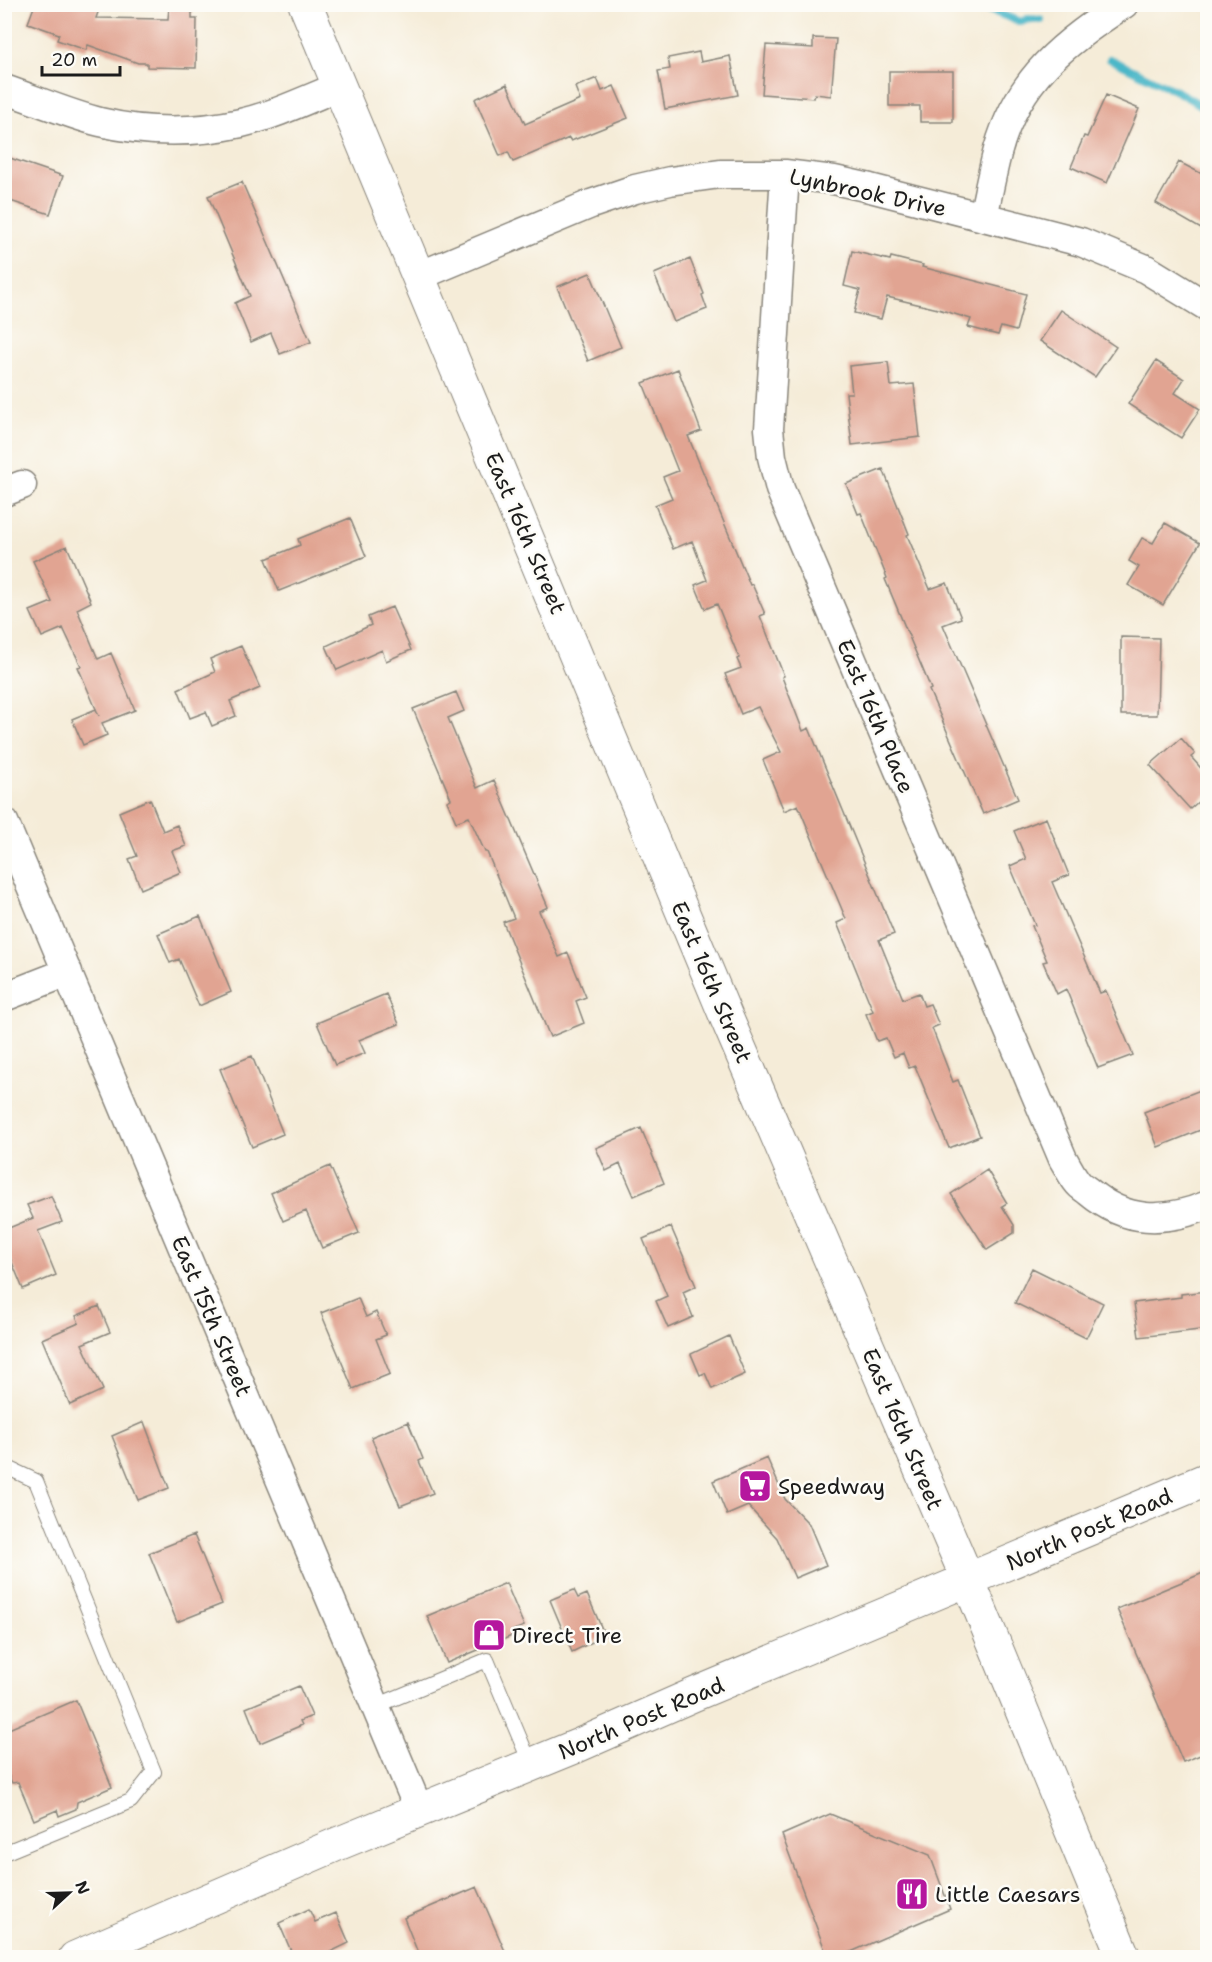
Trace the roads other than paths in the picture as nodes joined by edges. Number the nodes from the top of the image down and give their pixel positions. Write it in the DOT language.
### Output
graph roads {
  1 [pos="305,4"];
  2 [pos="1124,4"];
  3 [pos="340,86"];
  4 [pos="4,89"];
  5 [pos="785,174"];
  6 [pos="983,217"];
  7 [pos="419,276"];
  8 [pos="1208,307"];
  9 [pos="4,822"];
  10 [pos="68,972"];
  11 [pos="4,997"];
  12 [pos="1208,1205"];
  13 [pos="4,1466"];
  14 [pos="1208,1479"];
  15 [pos="968,1580"];
  16 [pos="376,1706"];
  17 [pos="531,1765"];
  18 [pos="419,1810"];
  19 [pos="4,1853"];
  20 [pos="75,1958"];
  21 [pos="1124,1958"];
  1 -- 3 [label="street, East 16th Street"];
  2 -- 6 [label="street"];
  3 -- 4 [label="street"];
  3 -- 7 [label="street, East 16th Street"];
  5 -- 6 [label="street, Lynbrook Drive"];
  5 -- 7 [label="street, Lynbrook Drive"];
  5 -- 12 [label="street, East 16th Place"];
  6 -- 8 [label="street, Lynbrook Drive"];
  7 -- 15 [label="street, East 16th Street"];
  9 -- 10 [label="street, East 15th Street"];
  10 -- 11 [label="street"];
  10 -- 16 [label="street, East 15th Street"];
  13 -- 19 [label="lane"];
  14 -- 15 [label="street, North Post Road"];
  15 -- 17 [label="street, North Post Road"];
  15 -- 21 [label="street, East 16th Street"];
  16 -- 17 [label="lane"];
  16 -- 18 [label="street, East 15th Street"];
  17 -- 18 [label="street, North Post Road"];
  18 -- 20 [label="street, North Post Road"];
}
